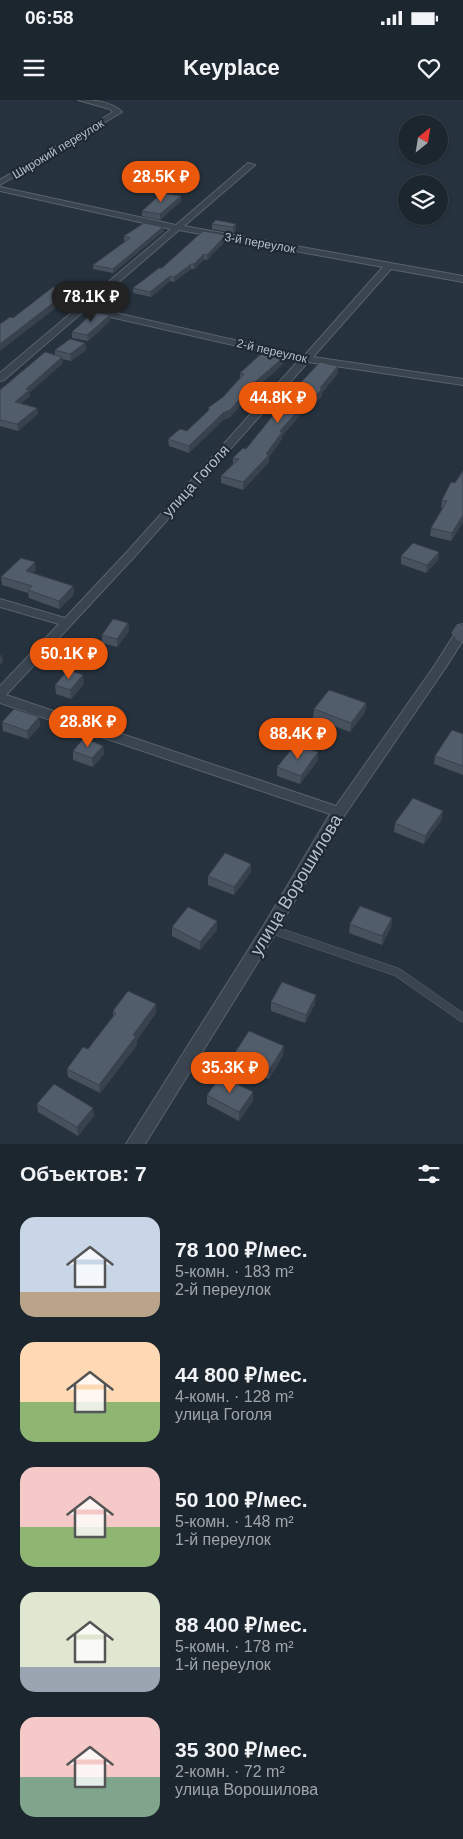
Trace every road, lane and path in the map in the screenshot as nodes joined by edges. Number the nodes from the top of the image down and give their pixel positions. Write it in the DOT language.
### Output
graph roads {
  1 [pos="82,100"];
  2 [pos="251,165"];
  3 [pos="0,183"];
  4 [pos="0,189"];
  5 [pos="179,228"];
  6 [pos="389,266"];
  7 [pos="463,280"];
  8 [pos="83,308"];
  9 [pos="306,359"];
  10 [pos="0,378"];
  11 [pos="463,382"];
  12 [pos="0,603"];
  13 [pos="66,622"];
  14 [pos="462,633"];
  15 [pos="0,694"];
  16 [pos="0,698"];
  17 [pos="339,812"];
  18 [pos="270,929"];
  19 [pos="463,1018"];
  20 [pos="135,1144"];
  1 -- 3 [label="street, Широкий переулок"];
  2 -- 5 [label="street"];
  4 -- 5 [label="street, 3-й переулок"];
  5 -- 6 [label="street, 3-й переулок"];
  5 -- 8 [label="street"];
  6 -- 7 [label="street, 3-й переулок"];
  6 -- 9 [label="street, улица Гоголя"];
  8 -- 9 [label="street, 2-й переулок"];
  8 -- 10 [label="street"];
  9 -- 11 [label="street, 2-й переулок"];
  9 -- 13 [label="street, улица Гоголя"];
  12 -- 13 [label="street"];
  13 -- 15 [label="street, улица Гоголя"];
  14 -- 17 [label="street, улица Ворошилова"];
  16 -- 17 [label="street"];
  17 -- 18 [label="street, улица Ворошилова"];
  18 -- 19 [label="lane"];
  18 -- 20 [label="street, улица Ворошилова"];
}
